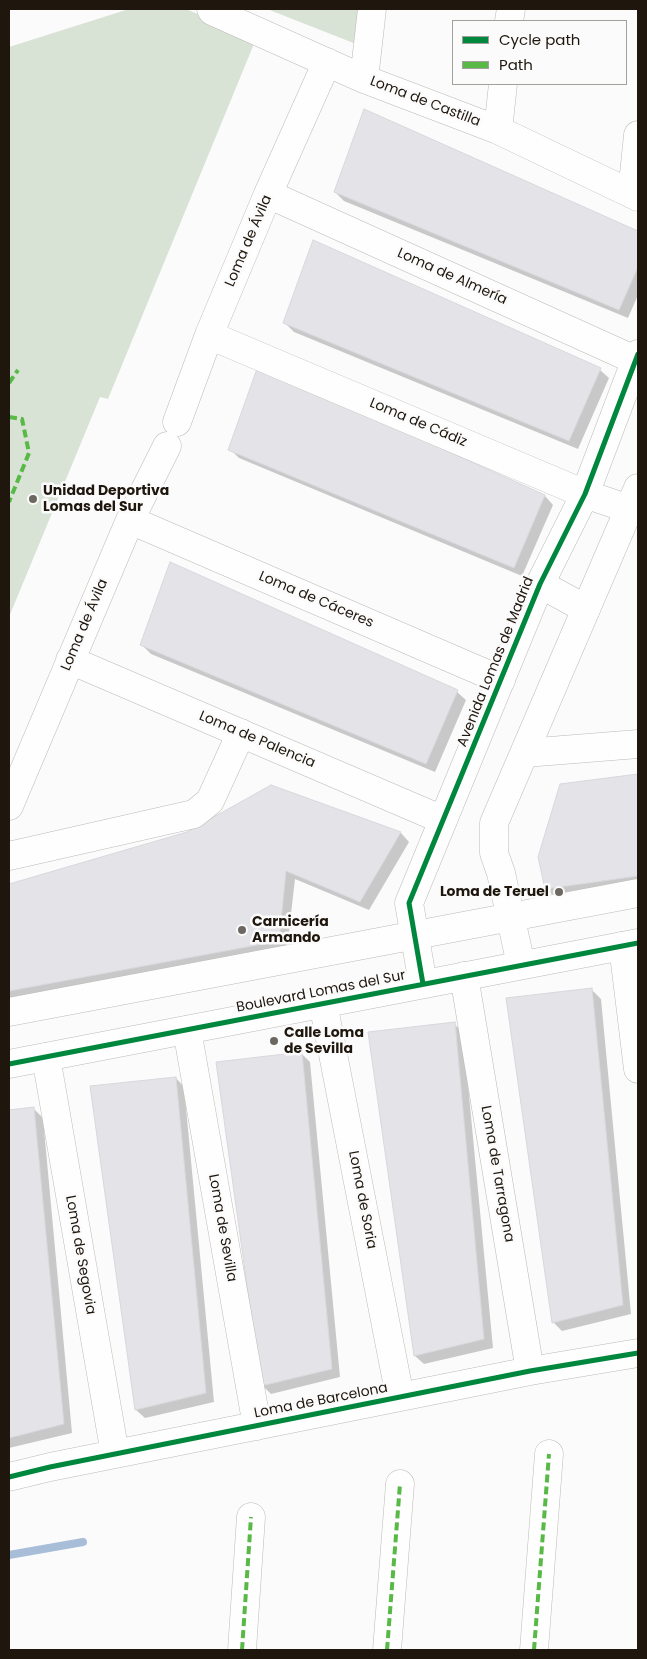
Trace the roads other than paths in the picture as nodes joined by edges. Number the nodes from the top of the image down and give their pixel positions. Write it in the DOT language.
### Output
graph roads {
  1 [pos="211,9"];
  2 [pos="372,9"];
  3 [pos="327,62"];
  4 [pos="364,79"];
  5 [pos="503,85"];
  6 [pos="498,130"];
  7 [pos="638,135"];
  8 [pos="268,194"];
  9 [pos="635,195"];
  10 [pos="209,334"];
  11 [pos="637,357"];
  12 [pos="585,494"];
  13 [pos="633,499"];
  14 [pos="130,520"];
  15 [pos="540,584"];
  16 [pos="586,610"];
  17 [pos="70,660"];
  18 [pos="501,680"];
  19 [pos="240,733"];
  20 [pos="638,744"];
  21 [pos="524,754"];
  22 [pos="9,806"];
  23 [pos="443,820"];
  24 [pos="9,856"];
  25 [pos="638,893"];
  26 [pos="510,917"];
  27 [pos="414,935"];
  28 [pos="630,944"];
  29 [pos="522,965"];
  30 [pos="464,976"];
  31 [pos="423,984"];
  32 [pos="323,1003"];
  33 [pos="9,1012"];
  34 [pos="186,1030"];
  35 [pos="46,1057"];
  36 [pos="9,1064"];
  37 [pos="638,1069"];
  38 [pos="638,1353"];
  39 [pos="530,1372"];
  40 [pos="400,1397"];
  41 [pos="257,1426"];
  42 [pos="115,1454"];
  43 [pos="549,1454"];
  44 [pos="9,1477"];
  45 [pos="400,1484"];
  46 [pos="252,1517"];
  47 [pos="242,1650"];
  48 [pos="387,1650"];
  49 [pos="534,1650"];
  1 -- 3 [label="street, Loma de Castilla"];
  2 -- 4 [label="street"];
  3 -- 4 [label="street, Loma de Castilla"];
  3 -- 8 [label="street, Loma de Ávila"];
  4 -- 6 [label="street, Loma de Castilla"];
  5 -- 6 [label="street"];
  6 -- 9 [label="street, Loma de Castilla"];
  7 -- 9 [label="street"];
  8 -- 10 [label="street, Loma de Ávila"];
  8 -- 11 [label="street, Loma de Almería"];
  10 -- 12 [label="street, Loma de Cádiz"];
  10 -- 14 [label="street, Loma de Ávila"];
  11 -- 12 [label="street, Avenida Lomas de Madrid"];
  12 -- 13 [label="street, Loma de Cádiz"];
  12 -- 15 [label="street, Avenida Lomas de Madrid"];
  13 -- 16 [label="street"];
  14 -- 17 [label="street, Loma de Ávila"];
  14 -- 18 [label="street, Loma de Cáceres"];
  15 -- 16 [label="street"];
  15 -- 18 [label="street, Avenida Lomas de Madrid"];
  16 -- 21 [label="street"];
  17 -- 19 [label="street, Loma de Palencia"];
  17 -- 22 [label="street, Loma de Ávila"];
  18 -- 23 [label="street, Avenida Lomas de Madrid"];
  19 -- 23 [label="street, Loma de Palencia"];
  19 -- 24 [label="street"];
  20 -- 21 [label="street"];
  21 -- 26 [label="street"];
  23 -- 27 [label="street, Avenida Lomas de Madrid"];
  25 -- 26 [label="street"];
  26 -- 27 [label="street"];
  26 -- 29 [label="street"];
  27 -- 31 [label="street, Avenida Lomas de Madrid"];
  27 -- 33 [label="street"];
  28 -- 29 [label="street, Boulevard Lomas del Sur"];
  28 -- 37 [label="street"];
  29 -- 30 [label="street, Boulevard Lomas del Sur"];
  30 -- 31 [label="street, Boulevard Lomas del Sur"];
  30 -- 39 [label="street, Loma de Tarragona"];
  31 -- 32 [label="street, Boulevard Lomas del Sur"];
  32 -- 34 [label="street, Boulevard Lomas del Sur"];
  32 -- 40 [label="street, Loma de Soria"];
  34 -- 35 [label="street, Boulevard Lomas del Sur"];
  34 -- 41 [label="street, Loma de Sevilla"];
  35 -- 36 [label="street, Boulevard Lomas del Sur"];
  35 -- 42 [label="street, Loma de Segovia"];
  38 -- 39 [label="street, Loma de Barcelona"];
  39 -- 40 [label="street, Loma de Barcelona"];
  40 -- 41 [label="street, Loma de Barcelona"];
  41 -- 42 [label="street, Loma de Barcelona"];
  42 -- 44 [label="street, Loma de Barcelona"];
  43 -- 49 [label="street"];
  45 -- 48 [label="street"];
  46 -- 47 [label="street"];
}
